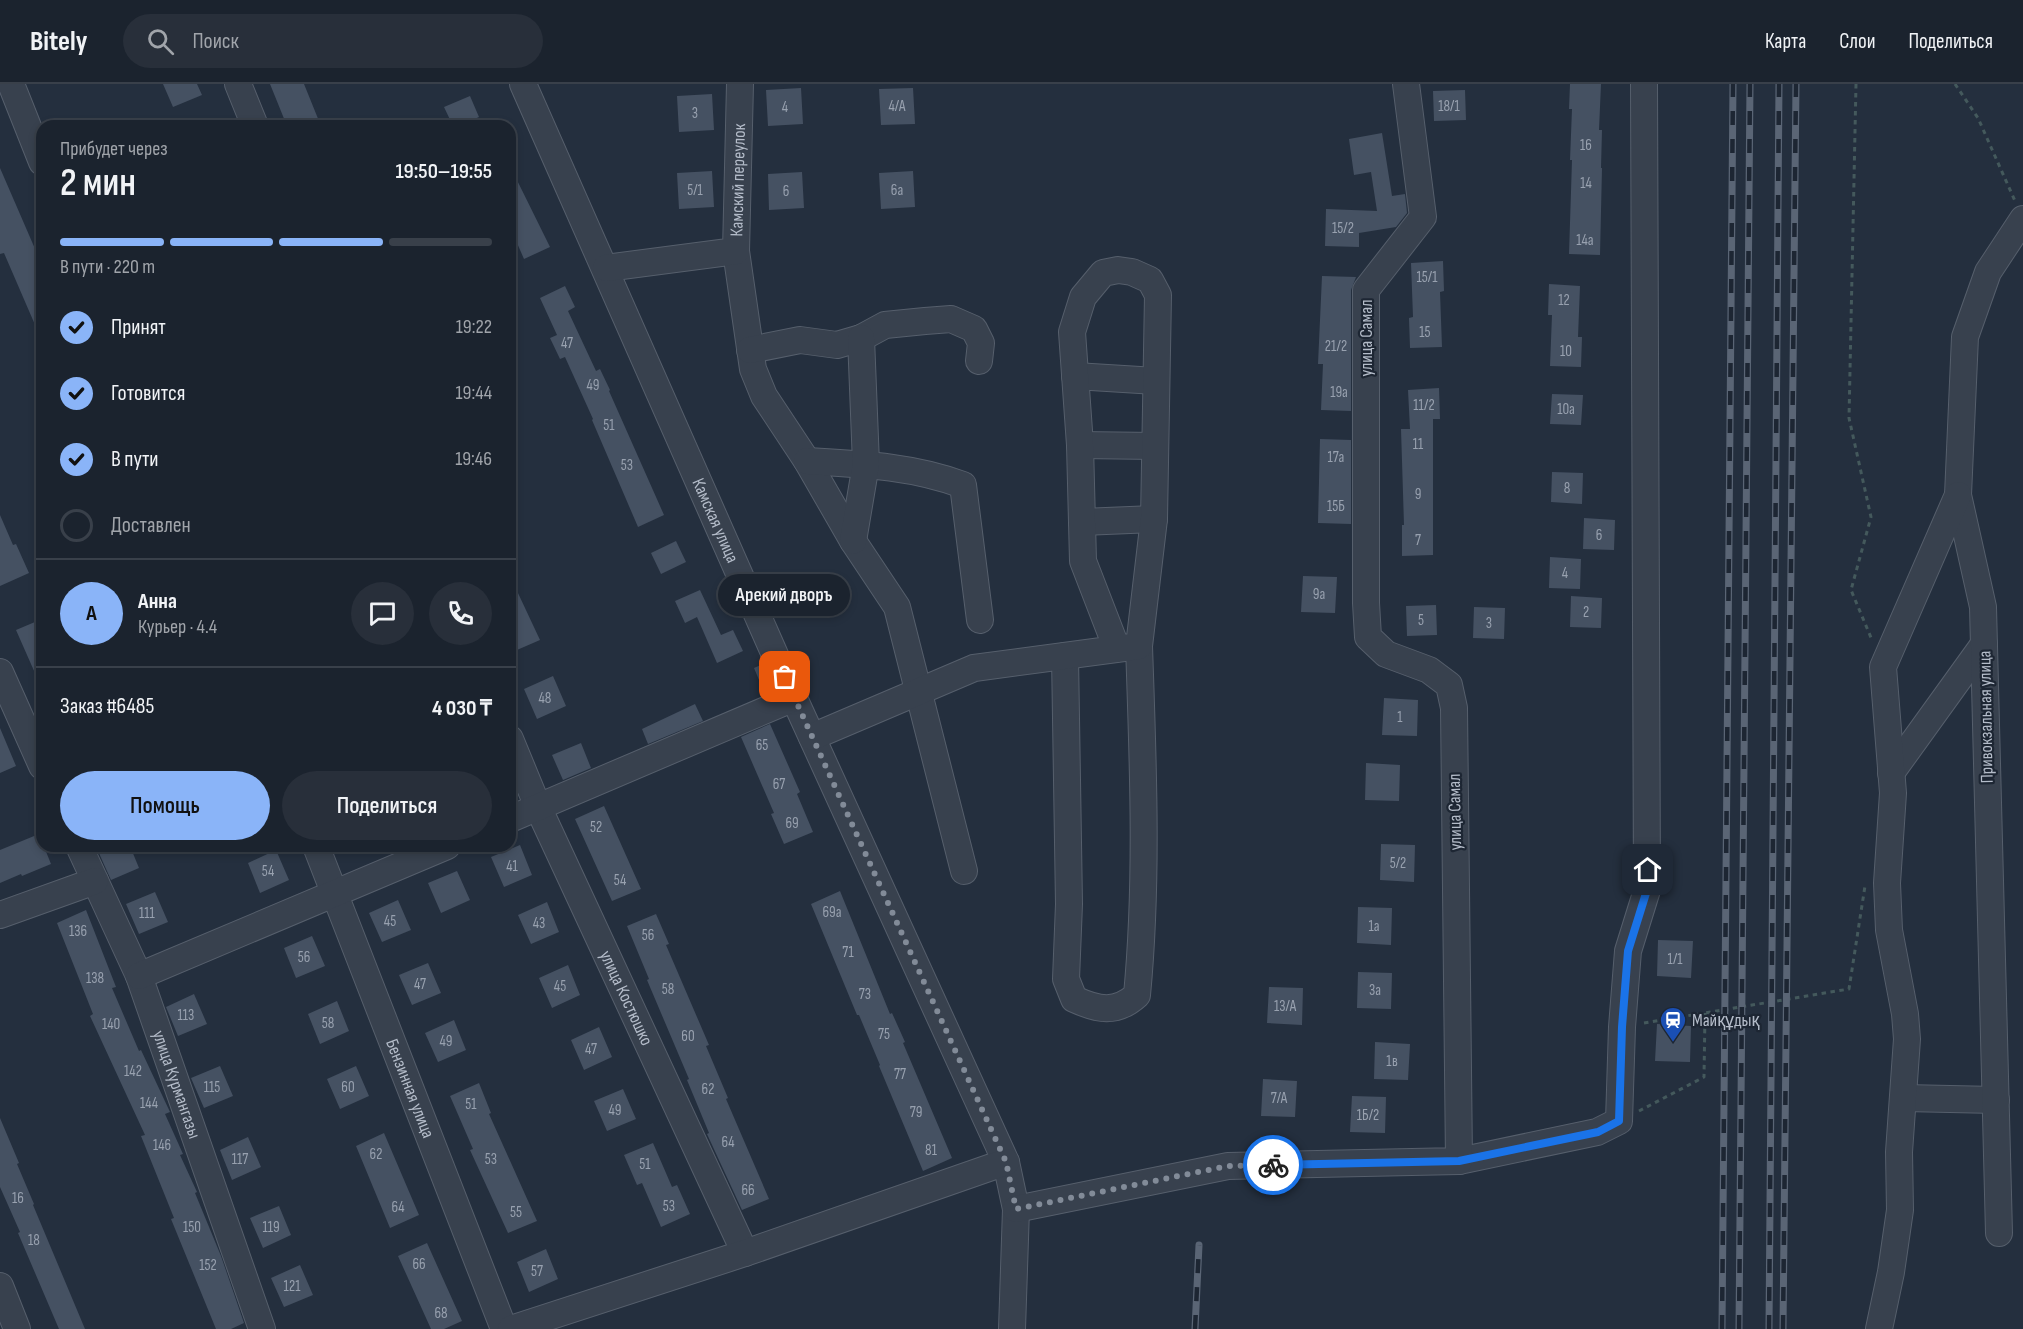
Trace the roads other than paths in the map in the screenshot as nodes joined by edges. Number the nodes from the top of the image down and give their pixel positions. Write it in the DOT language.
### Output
graph roads {
  1 [pos="11,84"];
  2 [pos="238,84"];
  3 [pos="523,84"];
  4 [pos="740,84"];
  5 [pos="1406,84"];
  6 [pos="1644,84"];
  7 [pos="253,120"];
  8 [pos="36,147"];
  9 [pos="2022,219"];
  10 [pos="736,251"];
  11 [pos="606,268"];
  12 [pos="861,338"];
  13 [pos="750,350"];
  14 [pos="979,361"];
  15 [pos="1075,376"];
  16 [pos="1156,381"];
  17 [pos="1080,445"];
  18 [pos="1155,446"];
  19 [pos="807,462"];
  20 [pos="866,465"];
  21 [pos="1958,495"];
  22 [pos="1154,519"];
  23 [pos="1082,522"];
  24 [pos="852,541"];
  25 [pos="980,620"];
  26 [pos="1984,644"];
  27 [pos="1128,648"];
  28 [pos="1065,656"];
  29 [pos="0,672"];
  30 [pos="920,692"];
  31 [pos="794,698"];
  32 [pos="7,707"];
  33 [pos="812,737"];
  34 [pos="516,754"];
  35 [pos="36,756"];
  36 [pos="1891,773"];
  37 [pos="538,807"];
  38 [pos="516,816"];
  39 [pos="82,852"];
  40 [pos="318,852"];
  41 [pos="433,852"];
  42 [pos="964,871"];
  43 [pos="95,881"];
  44 [pos="336,894"];
  45 [pos="0,915"];
  46 [pos="139,976"];
  47 [pos="1904,1098"];
  48 [pos="1996,1100"];
  49 [pos="1459,1161"];
  50 [pos="1006,1162"];
  51 [pos="1016,1209"];
  52 [pos="1999,1233"];
  53 [pos="745,1253"];
  54 [pos="0,1286"];
  55 [pos="17,1329"];
  56 [pos="262,1329"];
  57 [pos="504,1329"];
  58 [pos="511,1329"];
  59 [pos="1012,1329"];
  60 [pos="1879,1329"];
  1 -- 8 [label="street"];
  2 -- 7 [label="street"];
  3 -- 11 [label="street, Камская улица"];
  4 -- 10 [label="street, Камский переулок"];
  5 -- 49 [label="street, улица Самал"];
  6 -- 49 [label="street"];
  9 -- 21 [label="street, Привокзальная улица"];
  10 -- 11 [label="street, Камский переулок"];
  10 -- 13 [label="street"];
  11 -- 31 [label="street, Камская улица"];
  12 -- 13 [label="street"];
  12 -- 14 [label="street"];
  12 -- 20 [label="street"];
  13 -- 19 [label="street"];
  15 -- 16 [label="street"];
  15 -- 16 [label="street"];
  15 -- 17 [label="street"];
  16 -- 18 [label="street"];
  17 -- 18 [label="street"];
  17 -- 23 [label="street"];
  18 -- 22 [label="street"];
  19 -- 20 [label="street"];
  19 -- 24 [label="street"];
  20 -- 24 [label="street"];
  20 -- 25 [label="street"];
  21 -- 26 [label="street, Привокзальная улица"];
  21 -- 36 [label="street"];
  22 -- 23 [label="street"];
  22 -- 27 [label="street"];
  23 -- 27 [label="street"];
  24 -- 30 [label="street"];
  26 -- 36 [label="street"];
  26 -- 48 [label="street, Привокзальная улица"];
  27 -- 28 [label="street"];
  27 -- 28 [label="street"];
  28 -- 30 [label="street"];
  29 -- 32 [label="street"];
  30 -- 33 [label="street"];
  30 -- 42 [label="street"];
  31 -- 33 [label="street, Камская улица"];
  31 -- 37 [label="street"];
  32 -- 35 [label="street"];
  33 -- 50 [label="street, Камская улица"];
  34 -- 37 [label="street, улица Костюшко"];
  36 -- 47 [label="street"];
  37 -- 38 [label="street"];
  37 -- 53 [label="street, улица Костюшко"];
  39 -- 43 [label="street, улица Курмангазы"];
  40 -- 44 [label="street, Бензинная улица"];
  41 -- 44 [label="street"];
  43 -- 45 [label="street"];
  43 -- 46 [label="street, улица Курмангазы"];
  44 -- 46 [label="street"];
  44 -- 57 [label="street, Бензинная улица"];
  46 -- 56 [label="street, улица Курмангазы"];
  47 -- 48 [label="street"];
  47 -- 60 [label="street"];
  48 -- 52 [label="street, Привокзальная улица"];
  49 -- 51 [label="street"];
  50 -- 51 [label="street, Камская улица"];
  50 -- 53 [label="street"];
  51 -- 59 [label="street, Камская улица"];
  53 -- 58 [label="street"];
  54 -- 55 [label="street"];
}
